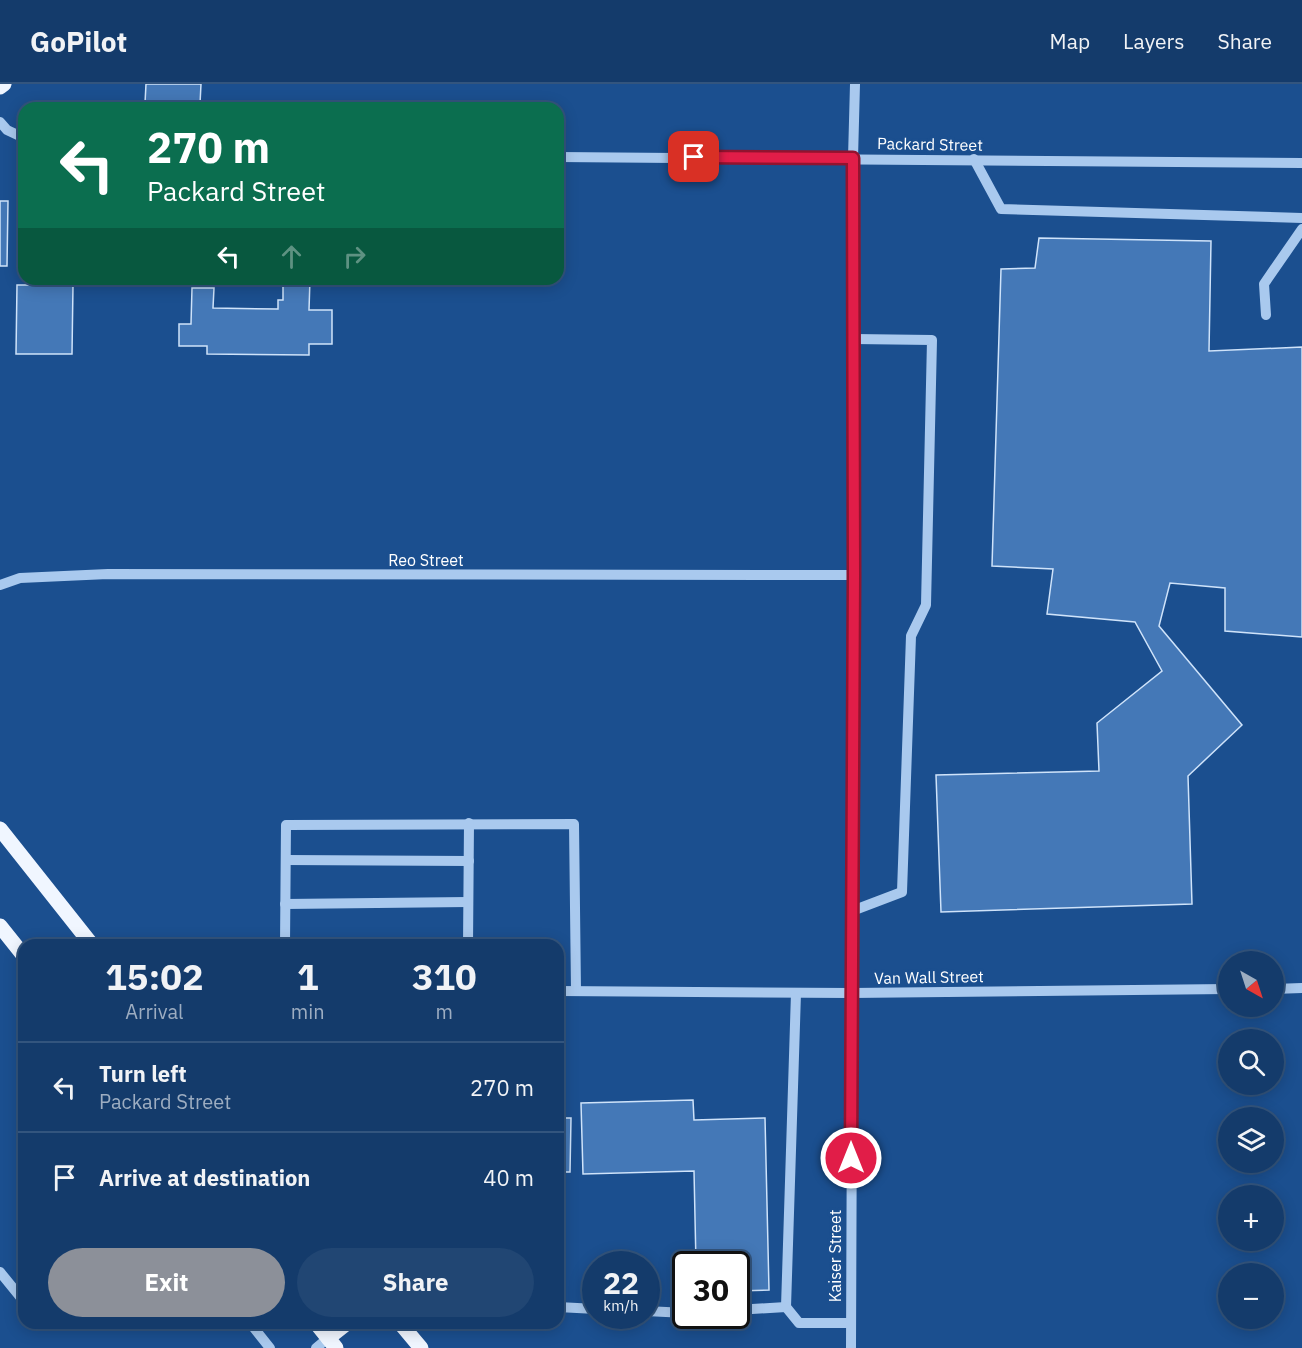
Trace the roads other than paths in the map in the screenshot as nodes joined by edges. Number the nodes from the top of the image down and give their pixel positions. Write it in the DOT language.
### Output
graph roads {
  1 [pos="4,84"];
  2 [pos="855,84"];
  3 [pos="0,87"];
  4 [pos="0,122"];
  5 [pos="18,135"];
  6 [pos="564,157"];
  7 [pos="853,158"];
  8 [pos="974,159"];
  9 [pos="1302,162"];
  10 [pos="1302,218"];
  11 [pos="1302,229"];
  12 [pos="1266,315"];
  13 [pos="854,339"];
  14 [pos="854,575"];
  15 [pos="0,585"];
  16 [pos="469,823"];
  17 [pos="0,829"];
  18 [pos="286,860"];
  19 [pos="469,861"];
  20 [pos="468,902"];
  21 [pos="285,904"];
  22 [pos="852,911"];
  23 [pos="0,926"];
  24 [pos="87,939"];
  25 [pos="285,939"];
  26 [pos="468,939"];
  27 [pos="18,948"];
  28 [pos="1302,988"];
  29 [pos="1218,989"];
  30 [pos="1284,989"];
  31 [pos="564,991"];
  32 [pos="576,992"];
  33 [pos="796,993"];
  34 [pos="851,993"];
  35 [pos="0,1272"];
  36 [pos="18,1294"];
  37 [pos="564,1307"];
  38 [pos="786,1307"];
  39 [pos="582,1308"];
  40 [pos="750,1309"];
  41 [pos="850,1323"];
  42 [pos="255,1329"];
  43 [pos="319,1329"];
  44 [pos="341,1329"];
  45 [pos="405,1329"];
  46 [pos="326,1345"];
  47 [pos="270,1348"];
  48 [pos="422,1348"];
  49 [pos="851,1348"];
  1 -- 3 [label="main road"];
  2 -- 7 [label="street, Kaiser Street"];
  4 -- 5 [label="street"];
  6 -- 7 [label="street, Packard Street"];
  7 -- 8 [label="street, Packard Street"];
  7 -- 13 [label="street, Kaiser Street"];
  8 -- 9 [label="street, Packard Street"];
  8 -- 10 [label="street"];
  11 -- 12 [label="street"];
  13 -- 14 [label="street, Kaiser Street"];
  13 -- 22 [label="street"];
  14 -- 15 [label="street, Reo Street"];
  14 -- 22 [label="street, Kaiser Street"];
  16 -- 18 [label="street"];
  16 -- 19 [label="street"];
  16 -- 32 [label="street"];
  17 -- 24 [label="main road"];
  18 -- 19 [label="street"];
  18 -- 21 [label="street"];
  19 -- 20 [label="street"];
  20 -- 21 [label="street"];
  20 -- 26 [label="street"];
  21 -- 25 [label="street"];
  22 -- 34 [label="street, Kaiser Street"];
  23 -- 27 [label="main road"];
  28 -- 30 [label="street"];
  29 -- 34 [label="street, Van Wall Street"];
  31 -- 32 [label="street, Van Wall Street"];
  32 -- 33 [label="street, Van Wall Street"];
  33 -- 34 [label="street, Van Wall Street"];
  33 -- 38 [label="street"];
  34 -- 41 [label="street, Kaiser Street"];
  35 -- 36 [label="street"];
  37 -- 39 [label="street"];
  38 -- 40 [label="street"];
  38 -- 41 [label="street"];
  41 -- 49 [label="street, Kaiser Street"];
  42 -- 47 [label="street"];
  43 -- 46 [label="main road"];
  44 -- 46 [label="main road"];
  45 -- 48 [label="main road"];
}
